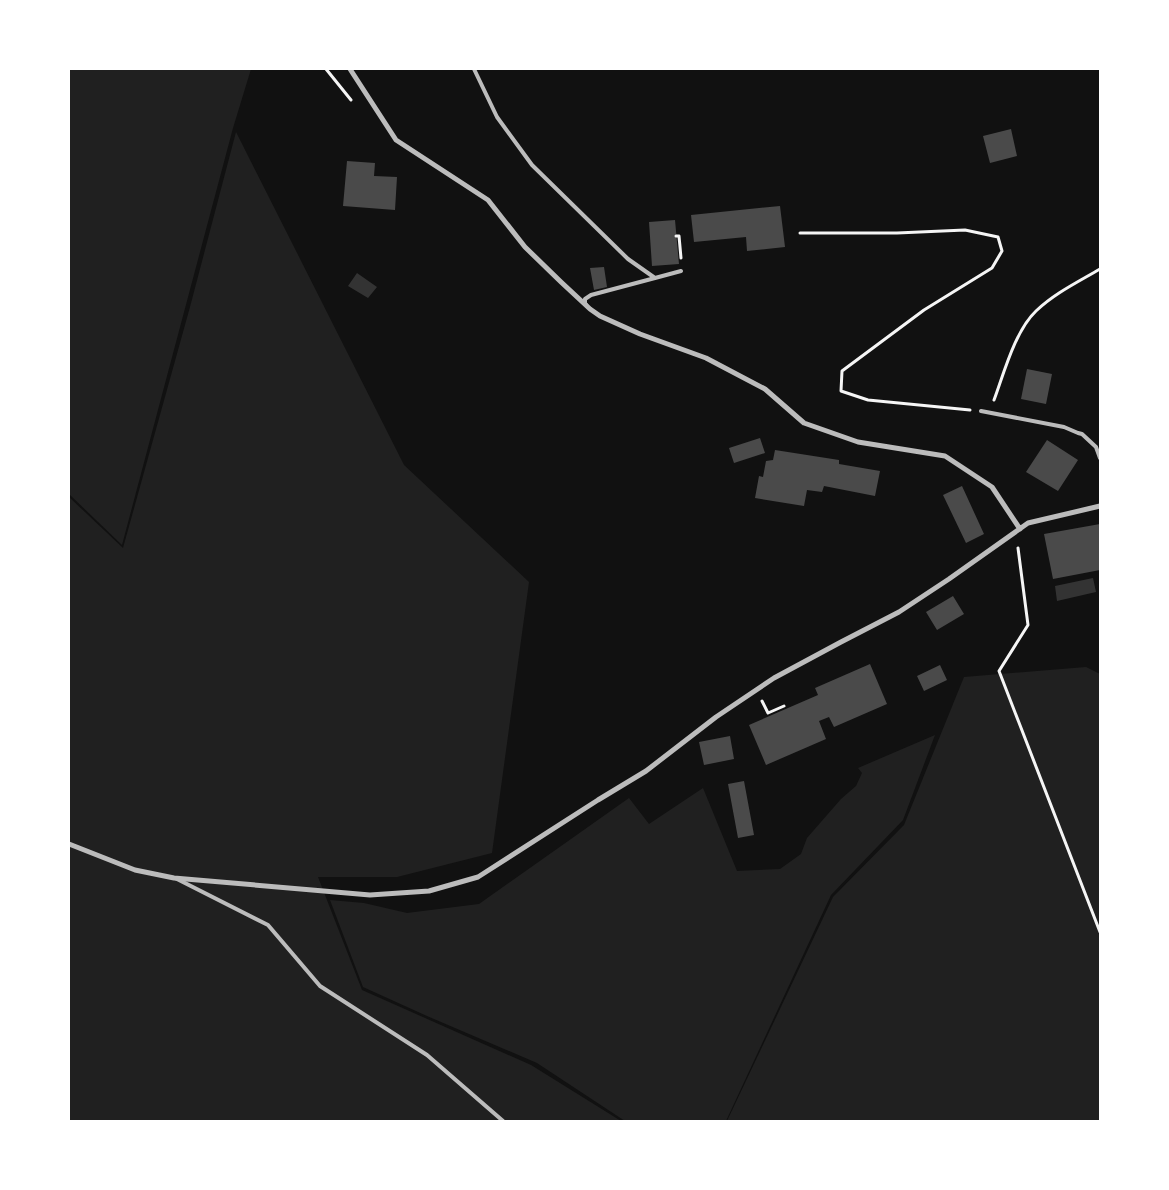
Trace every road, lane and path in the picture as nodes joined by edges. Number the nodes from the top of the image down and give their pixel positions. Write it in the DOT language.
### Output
graph roads {
  1 [pos="350,69"];
  2 [pos="474,69"];
  3 [pos="800,233"];
  4 [pos="676,236"];
  5 [pos="1100,269"];
  6 [pos="682,271"];
  7 [pos="655,278"];
  8 [pos="587,306"];
  9 [pos="980,411"];
  10 [pos="989,412"];
  11 [pos="1100,458"];
  12 [pos="1100,506"];
  13 [pos="1018,531"];
  14 [pos="756,690"];
  15 [pos="784,706"];
  16 [pos="69,844"];
  17 [pos="174,878"];
  18 [pos="1100,932"];
  19 [pos="503,1121"];
  1 -- 8 [label="street"];
  2 -- 7 [label="lane"];
  3 -- 9 [label="path"];
  4 -- 6 [label="path"];
  5 -- 10 [label="path"];
  6 -- 7 [label="lane"];
  7 -- 8 [label="lane"];
  8 -- 13 [label="street"];
  9 -- 10 [label="lane"];
  10 -- 11 [label="lane"];
  12 -- 13 [label="street"];
  13 -- 14 [label="street"];
  13 -- 18 [label="path"];
  14 -- 15 [label="path"];
  14 -- 17 [label="street"];
  16 -- 17 [label="street"];
  17 -- 19 [label="lane"];
}
